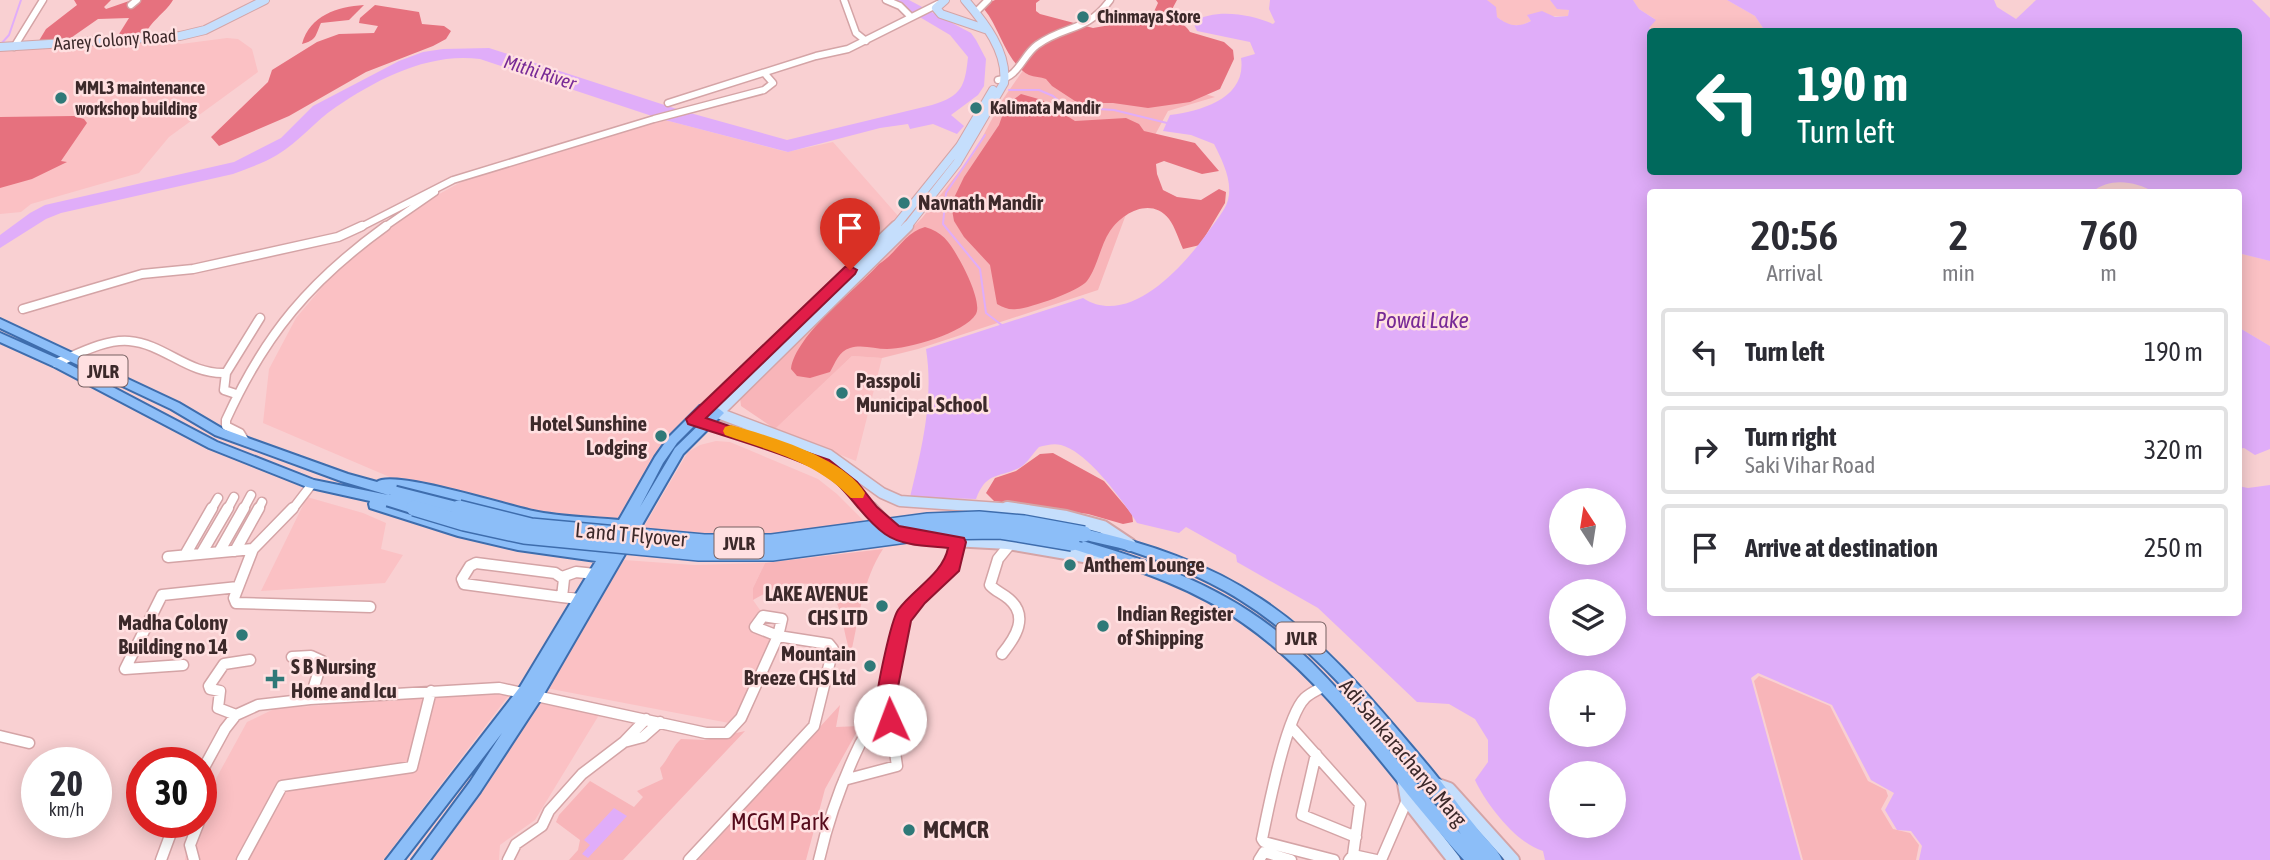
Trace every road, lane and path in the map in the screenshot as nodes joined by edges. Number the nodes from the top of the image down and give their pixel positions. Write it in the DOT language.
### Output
graph roads {
  1 [pos="43,0"];
  2 [pos="137,0"];
  3 [pos="265,0"];
  4 [pos="844,0"];
  5 [pos="886,0"];
  6 [pos="965,0"];
  7 [pos="988,0"];
  8 [pos="1110,0"];
  9 [pos="938,4"];
  10 [pos="131,5"];
  11 [pos="976,12"];
  12 [pos="912,16"];
  13 [pos="988,30"];
  14 [pos="866,41"];
  15 [pos="0,47"];
  16 [pos="14,47"];
  17 [pos="766,75"];
  18 [pos="1002,78"];
  19 [pos="668,103"];
  20 [pos="958,156"];
  21 [pos="473,174"];
  22 [pos="23,309"];
  23 [pos="260,318"];
  24 [pos="0,323"];
  25 [pos="0,337"];
  26 [pos="72,357"];
  27 [pos="757,359"];
  28 [pos="56,363"];
  29 [pos="768,364"];
  30 [pos="226,373"];
  31 [pos="236,394"];
  32 [pos="704,409"];
  33 [pos="718,413"];
  34 [pos="700,421"];
  35 [pos="245,441"];
  36 [pos="345,478"];
  37 [pos="312,484"];
  38 [pos="360,494"];
  39 [pos="251,495"];
  40 [pos="392,496"];
  41 [pos="234,497"];
  42 [pos="218,498"];
  43 [pos="262,502"];
  44 [pos="555,520"];
  45 [pos="628,526"];
  46 [pos="957,542"];
  47 [pos="1011,543"];
  48 [pos="1130,545"];
  49 [pos="538,547"];
  50 [pos="253,549"];
  51 [pos="235,551"];
  52 [pos="219,552"];
  53 [pos="201,554"];
  54 [pos="185,555"];
  55 [pos="1116,555"];
  56 [pos="167,557"];
  57 [pos="611,558"];
  58 [pos="595,574"];
  59 [pos="562,577"];
  60 [pos="238,587"];
  61 [pos="562,597"];
  62 [pos="579,599"];
  63 [pos="370,607"];
  64 [pos="1002,654"];
  65 [pos="292,657"];
  66 [pos="250,660"];
  67 [pos="183,665"];
  68 [pos="1324,686"];
  69 [pos="431,691"];
  70 [pos="531,693"];
  71 [pos="887,697"];
  72 [pos="310,699"];
  73 [pos="236,715"];
  74 [pos="646,719"];
  75 [pos="660,722"];
  76 [pos="1292,729"];
  77 [pos="0,736"];
  78 [pos="624,742"];
  79 [pos="29,743"];
  80 [pos="215,747"];
  81 [pos="1316,754"];
  82 [pos="1403,778"];
  83 [pos="844,780"];
  84 [pos="1432,783"];
  85 [pos="1407,800"];
  86 [pos="1356,837"];
  87 [pos="169,838"];
  88 [pos="193,838"];
  89 [pos="1351,857"];
  90 [pos="161,860"];
  91 [pos="194,860"];
  92 [pos="242,860"];
  93 [pos="394,860"];
  94 [pos="420,860"];
  95 [pos="508,860"];
  96 [pos="689,860"];
  97 [pos="819,860"];
  98 [pos="1259,860"];
  99 [pos="1292,860"];
  100 [pos="1334,860"];
  101 [pos="1376,860"];
  102 [pos="1381,860"];
  103 [pos="1454,860"];
  104 [pos="1475,860"];
  105 [pos="1494,860"];
  106 [pos="1513,860"];
  1 -- 16 [label="street"];
  2 -- 10 [label="street"];
  3 -- 16 [label="main road, Aarey Colony Road"];
  4 -- 14 [label="street"];
  5 -- 12 [label="street"];
  6 -- 11 [label="main road"];
  7 -- 11 [label="street"];
  8 -- 18 [label="street"];
  9 -- 12 [label="street"];
  9 -- 13 [label="main road"];
  11 -- 13 [label="main road"];
  12 -- 14 [label="street"];
  13 -- 18 [label="main road"];
  14 -- 19 [label="street"];
  15 -- 16 [label="main road, Aarey Colony Road"];
  17 -- 21 [label="street"];
  18 -- 20 [label="main road"];
  20 -- 27 [label="main road"];
  20 -- 29 [label="main road"];
  21 -- 22 [label="street"];
  21 -- 31 [label="street"];
  23 -- 30 [label="street"];
  24 -- 26 [label="main road, JVLR"];
  25 -- 28 [label="main road, JVLR"];
  26 -- 28 [label="street"];
  26 -- 30 [label="street"];
  26 -- 35 [label="main road, JVLR"];
  27 -- 29 [label="main road"];
  27 -- 32 [label="main road"];
  28 -- 37 [label="main road, JVLR"];
  29 -- 33 [label="main road"];
  30 -- 31 [label="street"];
  31 -- 35 [label="street"];
  32 -- 33 [label="main road"];
  32 -- 34 [label="main road"];
  33 -- 34 [label="main road"];
  33 -- 48 [label="main road"];
  34 -- 45 [label="main road"];
  34 -- 46 [label="main road"];
  35 -- 36 [label="main road, JVLR"];
  36 -- 40 [label="main road, L and T Flyover / JVLR"];
  36 -- 44 [label="main road"];
  37 -- 38 [label="main road, JVLR"];
  37 -- 50 [label="street"];
  38 -- 40 [label="main road, L and T Flyover / JVLR"];
  38 -- 49 [label="main road"];
  39 -- 52 [label="street"];
  40 -- 48 [label="main road, L and T Flyover / JVLR, bridge"];
  40 -- 55 [label="main road, L and T Flyover / JVLR, bridge"];
  41 -- 53 [label="street"];
  42 -- 54 [label="street"];
  43 -- 51 [label="street"];
  44 -- 45 [label="main road"];
  44 -- 49 [label="main road"];
  45 -- 57 [label="main road"];
  46 -- 47 [label="main road"];
  46 -- 71 [label="street"];
  47 -- 55 [label="main road"];
  47 -- 64 [label="street"];
  48 -- 84 [label="main road, Adi Sankaracharya Marg / JVLR"];
  49 -- 57 [label="main road"];
  50 -- 51 [label="street"];
  50 -- 60 [label="street"];
  51 -- 52 [label="street"];
  52 -- 53 [label="street"];
  53 -- 54 [label="street"];
  54 -- 56 [label="street"];
  55 -- 68 [label="main road, Adi Sankaracharya Marg / JVLR"];
  57 -- 58 [label="main road"];
  57 -- 70 [label="main road"];
  58 -- 59 [label="street"];
  58 -- 62 [label="main road"];
  59 -- 61 [label="street"];
  59 -- 61 [label="street"];
  60 -- 63 [label="street"];
  60 -- 67 [label="street"];
  61 -- 62 [label="street"];
  62 -- 70 [label="main road"];
  65 -- 72 [label="street"];
  66 -- 73 [label="street"];
  68 -- 76 [label="street"];
  68 -- 82 [label="main road, Adi Sankaracharya Marg / JVLR"];
  69 -- 70 [label="street"];
  69 -- 72 [label="street"];
  69 -- 92 [label="street"];
  70 -- 74 [label="street"];
  70 -- 93 [label="main road"];
  70 -- 94 [label="main road"];
  71 -- 83 [label="street"];
  71 -- 83 [label="street"];
  72 -- 73 [label="street"];
  73 -- 80 [label="street"];
  74 -- 75 [label="street"];
  74 -- 78 [label="street"];
  75 -- 78 [label="street"];
  75 -- 96 [label="street"];
  76 -- 81 [label="street"];
  76 -- 100 [label="street"];
  77 -- 79 [label="street"];
  78 -- 95 [label="street"];
  81 -- 86 [label="street"];
  81 -- 86 [label="street"];
  82 -- 85 [label="main road"];
  82 -- 104 [label="main road, Adi Sankaracharya Marg / JVLR"];
  83 -- 97 [label="street"];
  84 -- 105 [label="main road, Adi Sankaracharya Marg / JVLR"];
  84 -- 106 [label="main road"];
  85 -- 102 [label="street"];
  85 -- 103 [label="main road"];
  86 -- 89 [label="street"];
  87 -- 90 [label="street"];
  88 -- 91 [label="street"];
  89 -- 101 [label="street"];
  98 -- 99 [label="street"];
}
